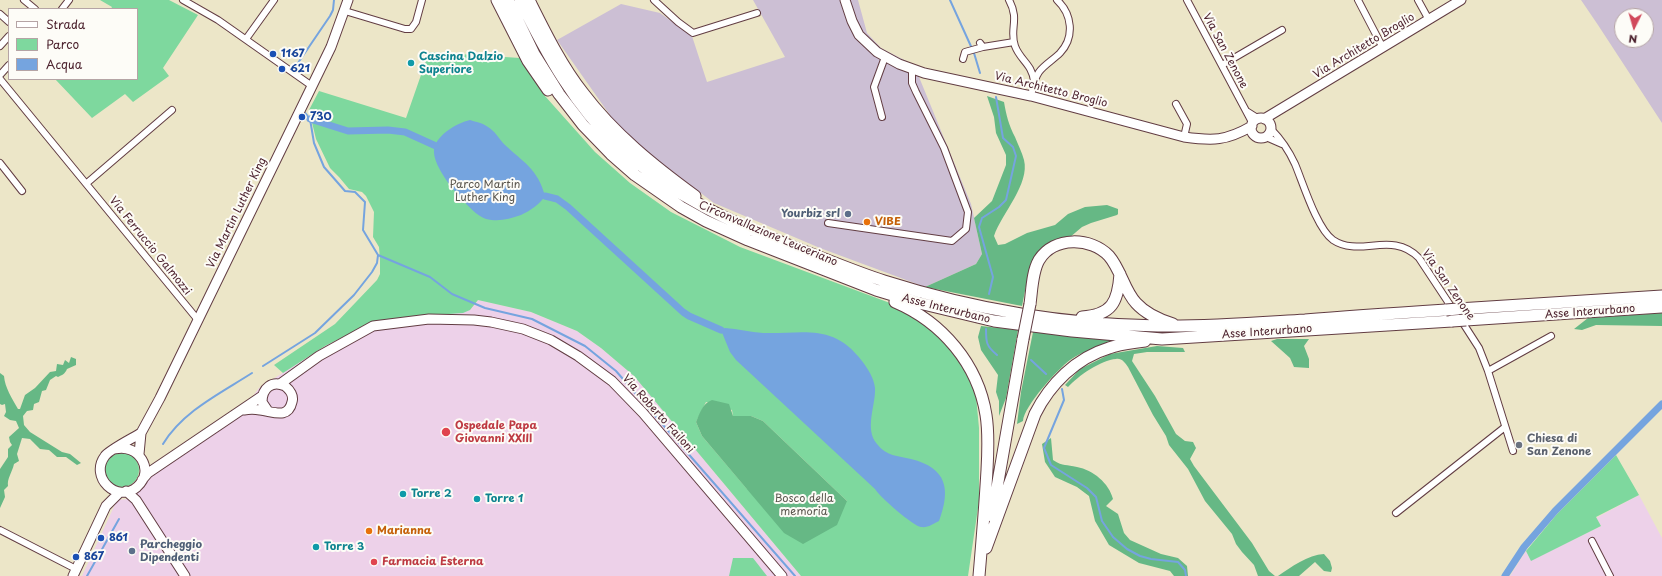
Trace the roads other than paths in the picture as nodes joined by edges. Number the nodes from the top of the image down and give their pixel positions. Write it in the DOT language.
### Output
graph roads {
  1 [pos="24,0"];
  2 [pos="69,0"];
  3 [pos="183,0"];
  4 [pos="274,0"];
  5 [pos="348,0"];
  6 [pos="422,0"];
  7 [pos="497,0"];
  8 [pos="508,0"];
  9 [pos="520,0"];
  10 [pos="529,0"];
  11 [pos="654,0"];
  12 [pos="845,0"];
  13 [pos="1009,0"];
  14 [pos="1057,0"];
  15 [pos="1187,0"];
  16 [pos="1358,0"];
  17 [pos="1418,0"];
  18 [pos="1461,0"];
  19 [pos="34,8"];
  20 [pos="63,8"];
  21 [pos="345,11"];
  22 [pos="757,13"];
  23 [pos="0,14"];
  24 [pos="1429,20"];
  25 [pos="8,21"];
  26 [pos="1282,30"];
  27 [pos="8,37"];
  28 [pos="246,40"];
  29 [pos="1014,42"];
  30 [pos="0,46"];
  31 [pos="1383,48"];
  32 [pos="885,57"];
  33 [pos="963,59"];
  34 [pos="1222,65"];
  35 [pos="8,67"];
  36 [pos="912,69"];
  37 [pos="0,75"];
  38 [pos="0,79"];
  39 [pos="1034,81"];
  40 [pos="312,86"];
  41 [pos="1031,96"];
  42 [pos="1176,104"];
  43 [pos="172,110"];
  44 [pos="882,117"];
  45 [pos="1261,127"];
  46 [pos="1184,137"];
  47 [pos="1284,145"];
  48 [pos="611,154"];
  49 [pos="0,163"];
  50 [pos="87,183"];
  51 [pos="22,191"];
  52 [pos="828,222"];
  53 [pos="737,224"];
  54 [pos="1120,273"];
  55 [pos="876,290"];
  56 [pos="1662,296"];
  57 [pos="1662,307"];
  58 [pos="1059,319"];
  59 [pos="198,320"];
  60 [pos="1181,326"];
  61 [pos="1551,336"];
  62 [pos="1162,339"];
  63 [pos="1488,371"];
  64 [pos="280,384"];
  65 [pos="262,396"];
  66 [pos="241,411"];
  67 [pos="268,411"];
  68 [pos="1505,427"];
  69 [pos="141,433"];
  70 [pos="115,449"];
  71 [pos="1513,451"];
  72 [pos="141,458"];
  73 [pos="163,463"];
  74 [pos="105,483"];
  75 [pos="140,483"];
  76 [pos="123,492"];
  77 [pos="136,500"];
  78 [pos="106,506"];
  79 [pos="1396,513"];
  80 [pos="0,530"];
  81 [pos="1592,541"];
  82 [pos="986,548"];
  83 [pos="75,573"];
  84 [pos="185,576"];
  85 [pos="782,576"];
  86 [pos="980,576"];
  87 [pos="1610,576"];
  1 -- 19 [label="street"];
  2 -- 20 [label="street"];
  3 -- 28 [label="street"];
  4 -- 28 [label="street"];
  5 -- 21 [label="street, Via Martin Luther King"];
  6 -- 21 [label="street"];
  7 -- 48 [label="highway"];
  8 -- 48 [label="highway, Circonvallazione Leuceriano"];
  9 -- 53 [label="highway, Circonvallazione Leuceriano"];
  10 -- 53 [label="highway"];
  11 -- 22 [label="street"];
  12 -- 32 [label="street, Via Architetto Broglio"];
  13 -- 29 [label="street"];
  14 -- 39 [label="street"];
  15 -- 34 [label="street, Via San Zenone"];
  16 -- 31 [label="street"];
  17 -- 24 [label="street"];
  18 -- 24 [label="street, Via Architetto Broglio"];
  21 -- 40 [label="street, Via Martin Luther King"];
  23 -- 25 [label="street"];
  24 -- 31 [label="street, Via Architetto Broglio"];
  26 -- 34 [label="street"];
  27 -- 30 [label="street"];
  28 -- 40 [label="street"];
  29 -- 33 [label="street"];
  29 -- 39 [label="street"];
  31 -- 45 [label="street, Via Architetto Broglio"];
  32 -- 36 [label="street, Via Architetto Broglio"];
  32 -- 44 [label="street"];
  34 -- 45 [label="street, Via San Zenone"];
  35 -- 37 [label="street"];
  36 -- 41 [label="street, Via Architetto Broglio"];
  36 -- 52 [label="street"];
  38 -- 50 [label="street, Via Ferruccio Galmozzi"];
  39 -- 41 [label="street"];
  40 -- 59 [label="street, Via Martin Luther King"];
  41 -- 46 [label="street, Via Architetto Broglio"];
  42 -- 46 [label="street"];
  43 -- 50 [label="street"];
  45 -- 46 [label="street, Via Architetto Broglio"];
  45 -- 47 [label="street, Via San Zenone"];
  45 -- 47 [label="street, Via San Zenone"];
  47 -- 63 [label="street, Via San Zenone"];
  48 -- 55 [label="highway, Circonvallazione Leuceriano"];
  49 -- 51 [label="street"];
  50 -- 59 [label="street, Via Ferruccio Galmozzi"];
  53 -- 58 [label="highway, Circonvallazione Leuceriano"];
  54 -- 58 [label="highway"];
  54 -- 60 [label="highway"];
  54 -- 82 [label="highway, bridge"];
  55 -- 62 [label="highway, Asse Interurbano"];
  55 -- 86 [label="highway"];
  56 -- 60 [label="highway, Asse Interurbano, bridge"];
  57 -- 62 [label="highway, Asse Interurbano, bridge"];
  58 -- 60 [label="highway, Asse Interurbano"];
  59 -- 69 [label="street, Via Martin Luther King"];
  61 -- 63 [label="street"];
  62 -- 82 [label="highway"];
  63 -- 68 [label="street, Via San Zenone"];
  64 -- 65 [label="street, Via Roberto Failoni"];
  64 -- 67 [label="street"];
  64 -- 85 [label="street, Via Roberto Failoni"];
  65 -- 66 [label="street, Via Roberto Failoni"];
  65 -- 67 [label="street"];
  66 -- 67 [label="street"];
  66 -- 73 [label="street, Via Roberto Failoni"];
  68 -- 71 [label="street, Via San Zenone"];
  68 -- 79 [label="street"];
  69 -- 70 [label="street, Via Martin Luther King"];
  69 -- 72 [label="street, Via Martin Luther King"];
  70 -- 72 [label="street"];
  70 -- 74 [label="street, Via Martin Luther King"];
  72 -- 73 [label="street"];
  72 -- 75 [label="street, Via Martin Luther King"];
  73 -- 75 [label="street, Via Roberto Failoni"];
  74 -- 76 [label="street"];
  74 -- 78 [label="street, Via Martin Luther King"];
  75 -- 76 [label="street, Via Martin Luther King"];
  75 -- 77 [label="street"];
  76 -- 77 [label="street"];
  76 -- 78 [label="street, Via Martin Luther King"];
  77 -- 84 [label="street"];
  78 -- 83 [label="street, Via Martin Luther King"];
  80 -- 83 [label="street"];
  81 -- 87 [label="street"];
  82 -- 86 [label="highway"];
}
